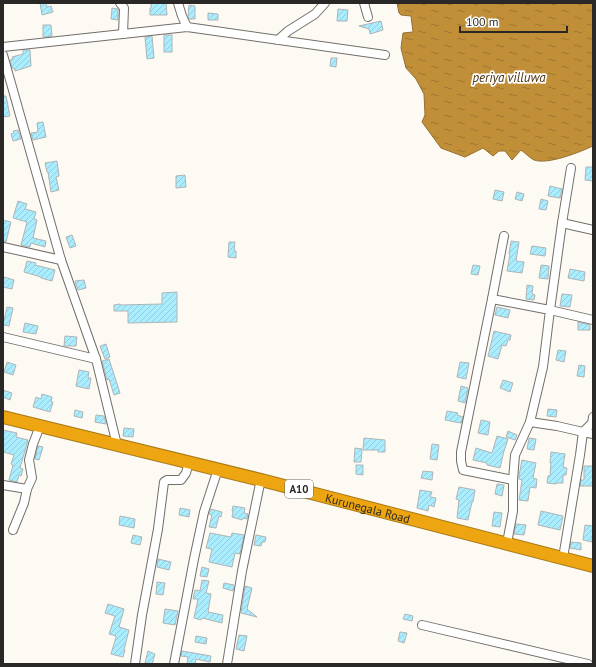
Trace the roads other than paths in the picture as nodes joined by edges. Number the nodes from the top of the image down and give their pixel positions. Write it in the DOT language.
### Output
graph roads {
  1 [pos="120,3"];
  2 [pos="178,3"];
  3 [pos="325,3"];
  4 [pos="364,3"];
  5 [pos="368,17"];
  6 [pos="187,27"];
  7 [pos="123,34"];
  8 [pos="278,40"];
  9 [pos="3,47"];
  10 [pos="3,55"];
  11 [pos="385,55"];
  12 [pos="572,168"];
  13 [pos="562,223"];
  14 [pos="593,230"];
  15 [pos="504,236"];
  16 [pos="3,248"];
  17 [pos="61,260"];
  18 [pos="492,299"];
  19 [pos="550,310"];
  20 [pos="593,320"];
  21 [pos="3,337"];
  22 [pos="96,359"];
  23 [pos="3,417"];
  24 [pos="593,417"];
  25 [pos="530,422"];
  26 [pos="40,426"];
  27 [pos="583,432"];
  28 [pos="593,434"];
  29 [pos="117,445"];
  30 [pos="189,462"];
  31 [pos="218,469"];
  32 [pos="261,479"];
  33 [pos="513,480"];
  34 [pos="3,485"];
  35 [pos="27,489"];
  36 [pos="13,530"];
  37 [pos="506,543"];
  38 [pos="563,558"];
  39 [pos="593,566"];
  40 [pos="422,625"];
  41 [pos="135,664"];
  42 [pos="174,664"];
  43 [pos="227,664"];
  44 [pos="588,664"];
  1 -- 7 [label="street"];
  2 -- 6 [label="street"];
  3 -- 8 [label="street"];
  4 -- 5 [label="street"];
  6 -- 7 [label="street"];
  6 -- 8 [label="street"];
  7 -- 9 [label="street"];
  8 -- 11 [label="street"];
  10 -- 17 [label="street"];
  12 -- 13 [label="street"];
  13 -- 14 [label="street"];
  13 -- 19 [label="street"];
  15 -- 18 [label="street"];
  16 -- 17 [label="street"];
  17 -- 22 [label="street"];
  18 -- 19 [label="street"];
  18 -- 33 [label="street"];
  19 -- 20 [label="street"];
  19 -- 25 [label="street"];
  21 -- 22 [label="street"];
  22 -- 29 [label="street"];
  23 -- 26 [label="highway, Kurunegala Road / A10"];
  24 -- 27 [label="street"];
  25 -- 27 [label="street"];
  25 -- 33 [label="street"];
  26 -- 29 [label="highway, Kurunegala Road / A10"];
  26 -- 35 [label="street"];
  27 -- 28 [label="street"];
  27 -- 38 [label="street"];
  29 -- 30 [label="highway, Kurunegala Road / A10"];
  30 -- 31 [label="highway, Kurunegala Road / A10"];
  30 -- 41 [label="street"];
  31 -- 32 [label="highway, Kurunegala Road / A10"];
  31 -- 42 [label="street"];
  32 -- 37 [label="highway, Kurunegala Road / A10"];
  32 -- 43 [label="street"];
  33 -- 37 [label="street"];
  34 -- 35 [label="street"];
  35 -- 36 [label="street"];
  37 -- 38 [label="highway, Kurunegala Road / A10"];
  38 -- 39 [label="highway, Kurunegala Road / A10"];
  40 -- 44 [label="street"];
}
